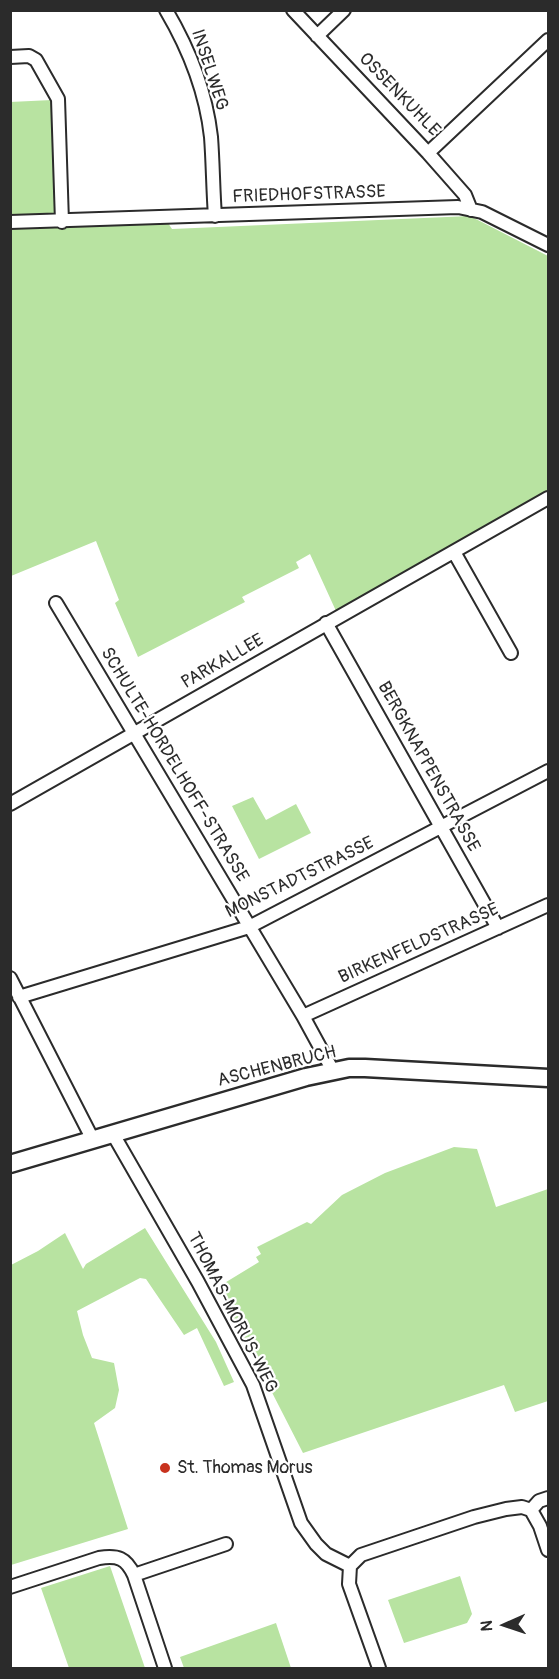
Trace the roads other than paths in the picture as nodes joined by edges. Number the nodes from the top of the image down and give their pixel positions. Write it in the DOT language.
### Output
graph roads {
  1 [pos="166,10"];
  2 [pos="294,10"];
  3 [pos="344,10"];
  4 [pos="317,36"];
  5 [pos="549,40"];
  6 [pos="10,57"];
  7 [pos="428,153"];
  8 [pos="471,210"];
  9 [pos="215,216"];
  10 [pos="10,222"];
  11 [pos="62,222"];
  12 [pos="548,244"];
  13 [pos="549,498"];
  14 [pos="454,552"];
  15 [pos="56,603"];
  16 [pos="327,624"];
  17 [pos="511,653"];
  18 [pos="134,733"];
  19 [pos="549,771"];
  20 [pos="10,804"];
  21 [pos="441,827"];
  22 [pos="549,905"];
  23 [pos="249,927"];
  24 [pos="498,928"];
  25 [pos="10,978"];
  26 [pos="20,997"];
  27 [pos="303,1016"];
  28 [pos="333,1071"];
  29 [pos="549,1078"];
  30 [pos="113,1134"];
  31 [pos="93,1140"];
  32 [pos="10,1164"];
  33 [pos="549,1498"];
  34 [pos="531,1510"];
  35 [pos="226,1544"];
  36 [pos="549,1550"];
  37 [pos="350,1566"];
  38 [pos="134,1575"];
  39 [pos="10,1587"];
  40 [pos="165,1668"];
  41 [pos="379,1668"];
  1 -- 9 [label="street, INSELWEG"];
  2 -- 4 [label="street, OSSENKUHLE"];
  3 -- 4 [label="street"];
  4 -- 7 [label="street, OSSENKUHLE"];
  5 -- 7 [label="street"];
  6 -- 11 [label="street"];
  7 -- 8 [label="street, OSSENKUHLE"];
  8 -- 9 [label="street, FRIEDHOFSTRASSE"];
  8 -- 12 [label="street, FRIEDHOFSTRASSE"];
  9 -- 11 [label="street, FRIEDHOFSTRASSE"];
  10 -- 11 [label="street, FRIEDHOFSTRASSE"];
  13 -- 14 [label="street, PARKALLEE"];
  14 -- 16 [label="street, PARKALLEE"];
  14 -- 17 [label="street"];
  15 -- 18 [label="street, SCHULTE-HORDELHOFF-STRASSE"];
  16 -- 18 [label="street, PARKALLEE"];
  16 -- 21 [label="street, BERGKNAPPENSTRASSE"];
  18 -- 20 [label="street, PARKALLEE"];
  18 -- 23 [label="street, SCHULTE-HORDELHOFF-STRASSE"];
  19 -- 21 [label="street, MONSTADTSTRASSE"];
  21 -- 23 [label="street, MONSTADTSTRASSE"];
  21 -- 24 [label="street, BERGKNAPPENSTRASSE"];
  22 -- 24 [label="street, BIRKENFELDSTRASSE"];
  23 -- 26 [label="street, MONSTADTSTRASSE"];
  23 -- 27 [label="street, SCHULTE-HORDELHOFF-STRASSE"];
  24 -- 27 [label="street, BIRKENFELDSTRASSE"];
  25 -- 26 [label="street"];
  26 -- 31 [label="street"];
  27 -- 28 [label="street, SCHULTE-HORDELHOFF-STRASSE"];
  28 -- 29 [label="street, ASCHENBRUCH"];
  28 -- 30 [label="street, ASCHENBRUCH"];
  30 -- 31 [label="street, ASCHENBRUCH"];
  30 -- 37 [label="street, THOMAS-MORUS-WEG"];
  31 -- 32 [label="street, ASCHENBRUCH"];
  33 -- 34 [label="street"];
  34 -- 36 [label="street"];
  34 -- 37 [label="street"];
  35 -- 38 [label="street"];
  37 -- 41 [label="street"];
  38 -- 39 [label="street"];
  38 -- 40 [label="street"];
}
